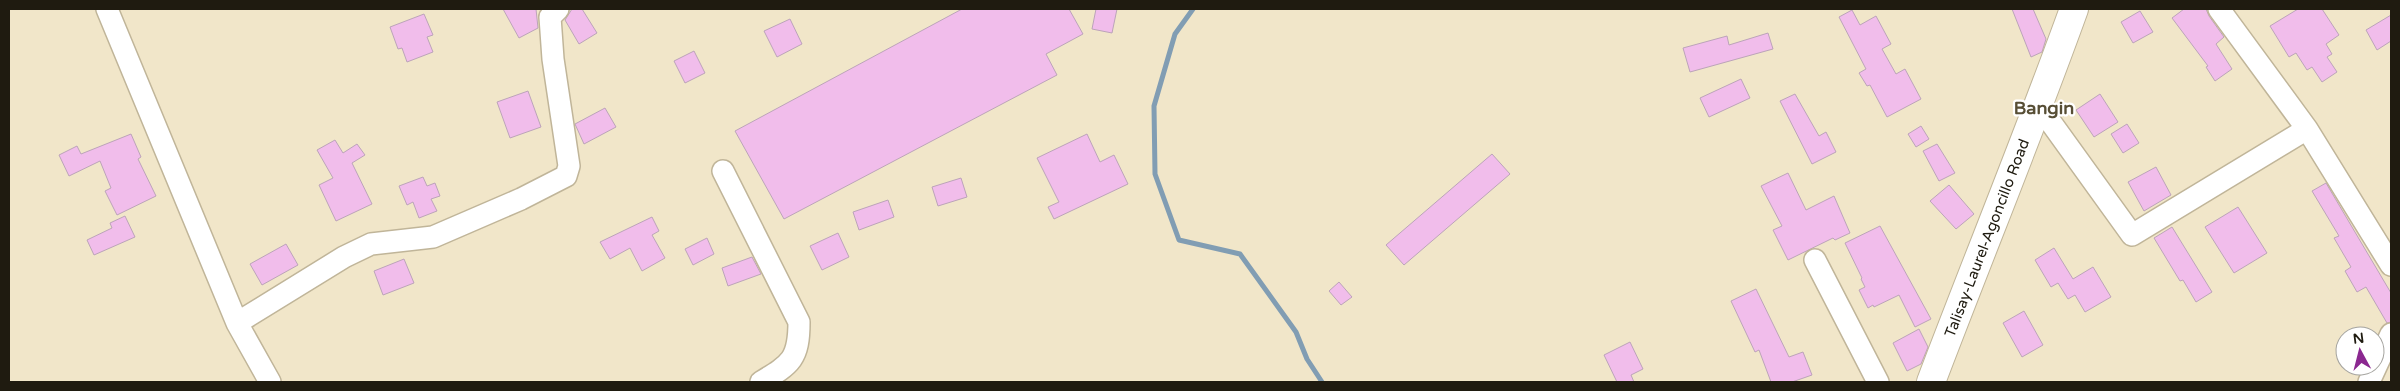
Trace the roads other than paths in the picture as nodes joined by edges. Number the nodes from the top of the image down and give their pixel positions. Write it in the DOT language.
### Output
graph roads {
  1 [pos="107,9"];
  2 [pos="558,9"];
  3 [pos="2074,9"];
  4 [pos="2219,9"];
  5 [pos="2039,106"];
  6 [pos="2307,129"];
  7 [pos="723,171"];
  8 [pos="1815,260"];
  9 [pos="2391,265"];
  10 [pos="238,323"];
  11 [pos="2391,334"];
  12 [pos="270,382"];
  13 [pos="761,382"];
  14 [pos="1878,382"];
  15 [pos="1931,382"];
  16 [pos="2369,382"];
  1 -- 10 [label="street"];
  2 -- 10 [label="street"];
  3 -- 5 [label="main road, Talisay-Laurel-Agoncillo Road"];
  4 -- 6 [label="street"];
  5 -- 6 [label="street"];
  5 -- 15 [label="main road, Talisay-Laurel-Agoncillo Road"];
  6 -- 9 [label="street"];
  7 -- 13 [label="street"];
  8 -- 14 [label="street"];
  10 -- 12 [label="street"];
  11 -- 16 [label="street"];
}
